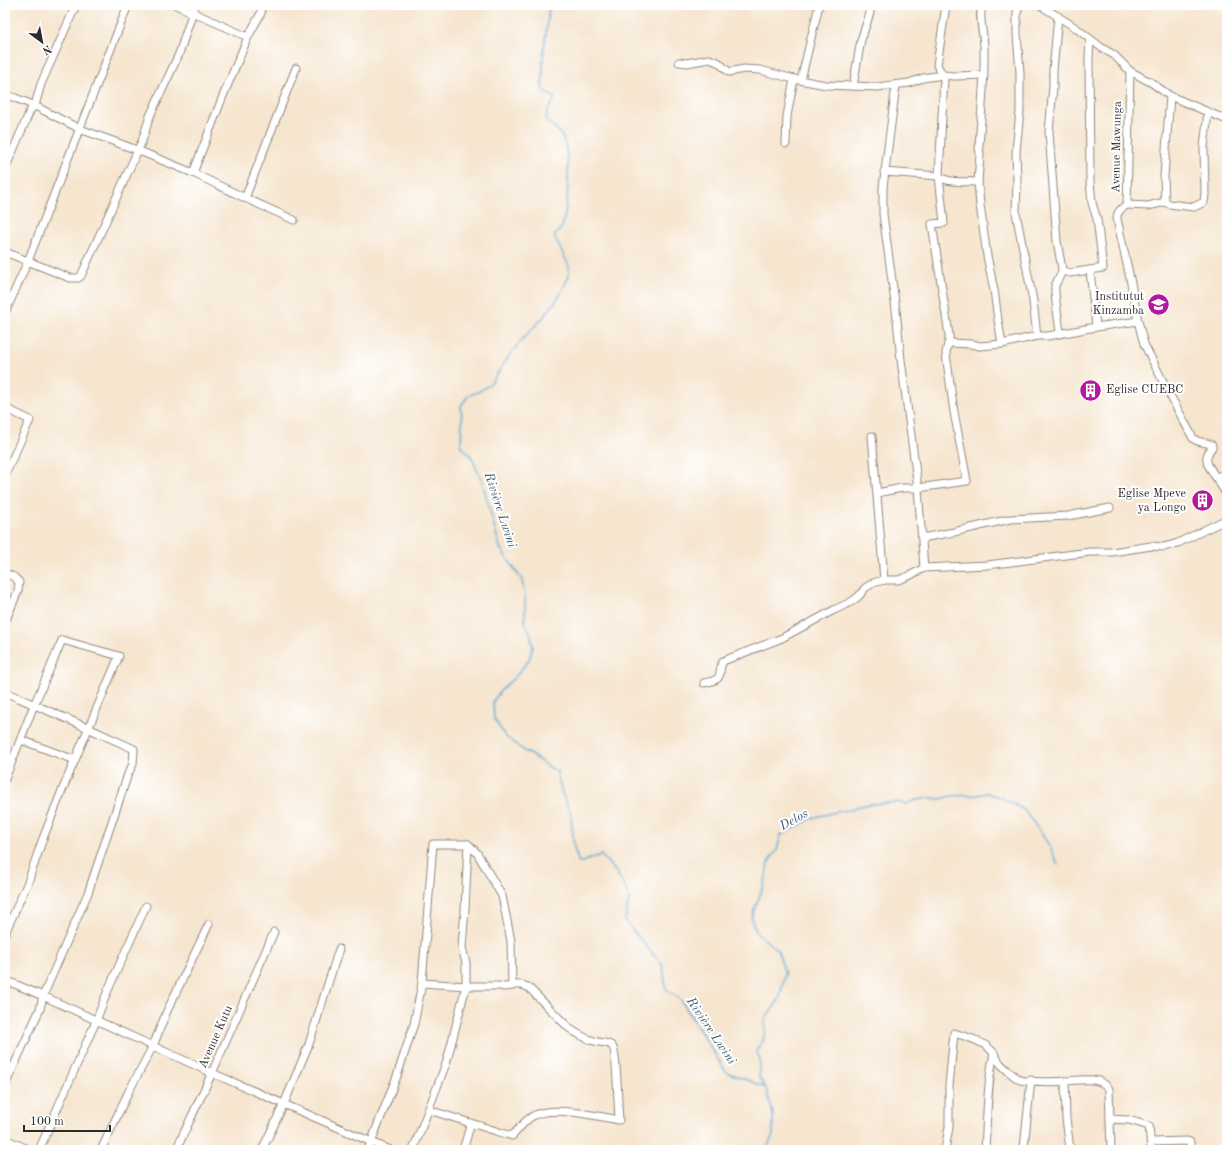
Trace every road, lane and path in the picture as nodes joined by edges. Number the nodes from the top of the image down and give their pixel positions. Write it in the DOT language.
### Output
graph roads {
  1 [pos="76,5"];
  2 [pos="128,5"];
  3 [pos="176,5"];
  4 [pos="262,5"];
  5 [pos="819,5"];
  6 [pos="870,5"];
  7 [pos="946,5"];
  8 [pos="982,5"];
  9 [pos="1019,5"];
  10 [pos="1040,5"];
  11 [pos="193,8"];
  12 [pos="1058,16"];
  13 [pos="248,36"];
  14 [pos="1090,39"];
  15 [pos="679,62"];
  16 [pos="296,68"];
  17 [pos="1130,71"];
  18 [pos="943,75"];
  19 [pos="984,75"];
  20 [pos="797,80"];
  21 [pos="896,85"];
  22 [pos="853,86"];
  23 [pos="5,94"];
  24 [pos="1170,96"];
  25 [pos="33,105"];
  26 [pos="1208,112"];
  27 [pos="1227,120"];
  28 [pos="80,129"];
  29 [pos="786,144"];
  30 [pos="137,150"];
  31 [pos="5,169"];
  32 [pos="884,172"];
  33 [pos="193,173"];
  34 [pos="939,176"];
  35 [pos="978,182"];
  36 [pos="245,198"];
  37 [pos="1165,202"];
  38 [pos="1127,205"];
  39 [pos="294,220"];
  40 [pos="5,252"];
  41 [pos="28,260"];
  42 [pos="1090,270"];
  43 [pos="1062,271"];
  44 [pos="5,313"];
  45 [pos="1138,321"];
  46 [pos="1096,327"];
  47 [pos="1060,333"];
  48 [pos="1037,336"];
  49 [pos="950,343"];
  50 [pos="1002,344"];
  51 [pos="5,408"];
  52 [pos="872,436"];
  53 [pos="1227,474"];
  54 [pos="5,475"];
  55 [pos="1216,477"];
  56 [pos="918,488"];
  57 [pos="877,493"];
  58 [pos="1227,495"];
  59 [pos="1110,508"];
  60 [pos="1227,519"];
  61 [pos="922,538"];
  62 [pos="924,568"];
  63 [pos="5,573"];
  64 [pos="884,580"];
  65 [pos="5,622"];
  66 [pos="704,683"];
  67 [pos="5,692"];
  68 [pos="34,705"];
  69 [pos="88,728"];
  70 [pos="21,740"];
  71 [pos="75,760"];
  72 [pos="5,779"];
  73 [pos="468,844"];
  74 [pos="146,906"];
  75 [pos="209,924"];
  76 [pos="274,932"];
  77 [pos="5,933"];
  78 [pos="339,949"];
  79 [pos="5,980"];
  80 [pos="422,983"];
  81 [pos="512,985"];
  82 [pos="466,986"];
  83 [pos="44,996"];
  84 [pos="96,1021"];
  85 [pos="153,1046"];
  86 [pos="994,1053"];
  87 [pos="212,1073"];
  88 [pos="1031,1080"];
  89 [pos="1065,1081"];
  90 [pos="5,1085"];
  91 [pos="284,1104"];
  92 [pos="428,1110"];
  93 [pos="1110,1119"];
  94 [pos="471,1122"];
  95 [pos="5,1139"];
  96 [pos="371,1142"];
  97 [pos="1150,1142"];
  98 [pos="1024,1148"];
  99 [pos="30,1150"];
  100 [pos="40,1150"];
  101 [pos="101,1150"];
  102 [pos="176,1150"];
  103 [pos="262,1150"];
  104 [pos="368,1150"];
  105 [pos="390,1150"];
  106 [pos="412,1150"];
  107 [pos="463,1150"];
  108 [pos="945,1150"];
  109 [pos="985,1150"];
  110 [pos="1070,1150"];
  111 [pos="1111,1150"];
  112 [pos="1151,1150"];
  113 [pos="1191,1150"];
  1 -- 25 [label="street"];
  2 -- 28 [label="street"];
  3 -- 11 [label="street"];
  4 -- 13 [label="street"];
  5 -- 20 [label="street"];
  6 -- 22 [label="street"];
  7 -- 18 [label="street"];
  8 -- 19 [label="street"];
  9 -- 48 [label="street"];
  10 -- 12 [label="street"];
  11 -- 13 [label="street"];
  11 -- 30 [label="street"];
  12 -- 14 [label="street"];
  12 -- 43 [label="street"];
  13 -- 33 [label="street"];
  14 -- 17 [label="street"];
  14 -- 42 [label="street"];
  15 -- 20 [label="street"];
  16 -- 36 [label="street"];
  17 -- 24 [label="street"];
  17 -- 38 [label="street, Avenue Mawunga"];
  18 -- 19 [label="street"];
  18 -- 21 [label="street"];
  18 -- 34 [label="street"];
  19 -- 35 [label="street"];
  20 -- 22 [label="street"];
  20 -- 29 [label="street"];
  21 -- 22 [label="street"];
  21 -- 32 [label="street"];
  23 -- 25 [label="street"];
  24 -- 26 [label="street"];
  24 -- 37 [label="street"];
  25 -- 28 [label="street"];
  25 -- 31 [label="street"];
  26 -- 27 [label="street"];
  26 -- 37 [label="street"];
  28 -- 30 [label="street"];
  28 -- 41 [label="street"];
  30 -- 33 [label="street"];
  30 -- 41 [label="street"];
  32 -- 34 [label="street"];
  32 -- 56 [label="street"];
  33 -- 36 [label="street"];
  34 -- 35 [label="street"];
  34 -- 49 [label="street"];
  35 -- 50 [label="street"];
  36 -- 39 [label="street"];
  37 -- 38 [label="street"];
  38 -- 45 [label="street, Avenue Mawunga"];
  40 -- 41 [label="street"];
  41 -- 44 [label="street"];
  42 -- 43 [label="street"];
  42 -- 46 [label="street"];
  43 -- 47 [label="street"];
  45 -- 46 [label="street"];
  45 -- 55 [label="street, Avenue Mawunga"];
  46 -- 47 [label="street"];
  47 -- 48 [label="street"];
  48 -- 50 [label="street"];
  49 -- 50 [label="street"];
  49 -- 56 [label="street"];
  51 -- 54 [label="street"];
  52 -- 57 [label="street"];
  53 -- 55 [label="street"];
  55 -- 58 [label="street, Avenue Mawunga"];
  56 -- 57 [label="street"];
  56 -- 61 [label="street"];
  57 -- 64 [label="street"];
  59 -- 61 [label="street"];
  60 -- 62 [label="street"];
  61 -- 62 [label="street"];
  62 -- 64 [label="street"];
  63 -- 65 [label="street"];
  64 -- 66 [label="street"];
  67 -- 68 [label="street"];
  68 -- 69 [label="street"];
  68 -- 69 [label="street"];
  68 -- 70 [label="street"];
  69 -- 71 [label="street"];
  69 -- 83 [label="street"];
  70 -- 71 [label="street"];
  70 -- 72 [label="street"];
  71 -- 77 [label="street"];
  73 -- 80 [label="street"];
  73 -- 81 [label="street"];
  73 -- 82 [label="street"];
  74 -- 84 [label="street"];
  75 -- 85 [label="street"];
  76 -- 87 [label="street, Avenue Kutu"];
  78 -- 91 [label="street"];
  79 -- 83 [label="street"];
  80 -- 82 [label="street"];
  80 -- 96 [label="street"];
  81 -- 82 [label="street"];
  81 -- 94 [label="street"];
  82 -- 92 [label="street"];
  83 -- 84 [label="street"];
  83 -- 90 [label="street"];
  84 -- 85 [label="street"];
  84 -- 100 [label="street"];
  85 -- 87 [label="street"];
  85 -- 101 [label="street"];
  86 -- 88 [label="street"];
  86 -- 108 [label="street"];
  86 -- 109 [label="street"];
  87 -- 91 [label="street"];
  87 -- 102 [label="street, Avenue Kutu"];
  88 -- 89 [label="street"];
  88 -- 98 [label="street"];
  89 -- 93 [label="street"];
  89 -- 110 [label="street"];
  91 -- 96 [label="street"];
  91 -- 103 [label="street"];
  92 -- 94 [label="street"];
  92 -- 106 [label="street"];
  93 -- 97 [label="street"];
  93 -- 111 [label="street"];
  94 -- 107 [label="street"];
  95 -- 99 [label="street"];
  96 -- 104 [label="street"];
  96 -- 105 [label="street"];
  97 -- 112 [label="street"];
  97 -- 113 [label="street"];
}
